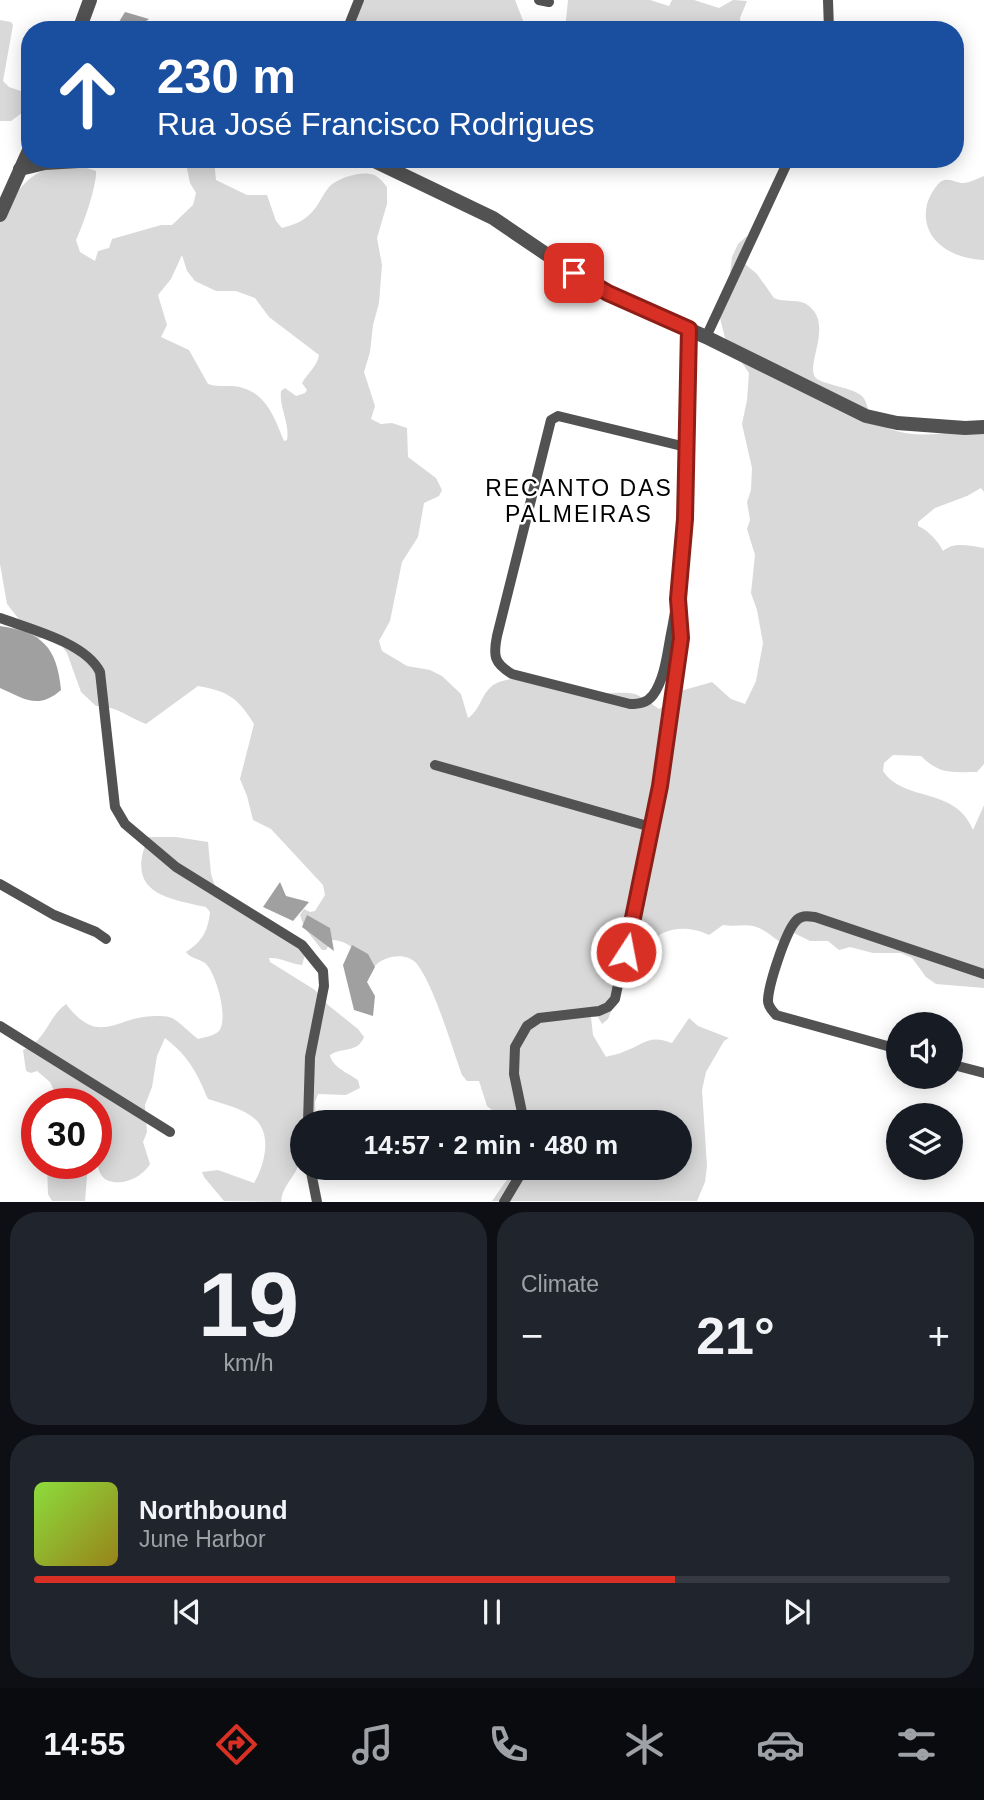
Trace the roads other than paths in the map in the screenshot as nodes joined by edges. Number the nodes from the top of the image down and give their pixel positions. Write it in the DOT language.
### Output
graph roads {
  1 [pos="90,0"];
  2 [pos="359,0"];
  3 [pos="828,0"];
  4 [pos="82,21"];
  5 [pos="350,21"];
  6 [pos="829,21"];
  7 [pos="24,168"];
  8 [pos="389,168"];
  9 [pos="785,168"];
  10 [pos="20,169"];
  11 [pos="0,215"];
  12 [pos="689,329"];
  13 [pos="706,337"];
  14 [pos="984,427"];
  15 [pos="686,447"];
  16 [pos="678,599"];
  17 [pos="0,618"];
  18 [pos="435,765"];
  19 [pos="651,827"];
  20 [pos="0,884"];
  21 [pos="106,939"];
  22 [pos="984,974"];
  23 [pos="0,1026"];
  24 [pos="886,1046"];
  25 [pos="963,1067"];
  26 [pos="984,1073"];
  27 [pos="308,1110"];
  28 [pos="522,1110"];
  29 [pos="170,1132"];
  30 [pos="313,1180"];
  31 [pos="517,1180"];
  32 [pos="317,1202"];
  33 [pos="504,1202"];
  1 -- 4 [label="street"];
  2 -- 5 [label="street"];
  3 -- 6 [label="street"];
  7 -- 10 [label="street"];
  8 -- 12 [label="street"];
  9 -- 13 [label="street"];
  10 -- 11 [label="street"];
  12 -- 13 [label="street"];
  12 -- 15 [label="street"];
  13 -- 14 [label="street"];
  15 -- 16 [label="street"];
  15 -- 16 [label="street"];
  16 -- 19 [label="street"];
  17 -- 27 [label="street"];
  18 -- 19 [label="street"];
  19 -- 28 [label="street"];
  20 -- 21 [label="street"];
  22 -- 24 [label="street"];
  23 -- 29 [label="street"];
  25 -- 26 [label="street"];
  30 -- 32 [label="street"];
  31 -- 33 [label="street"];
}
